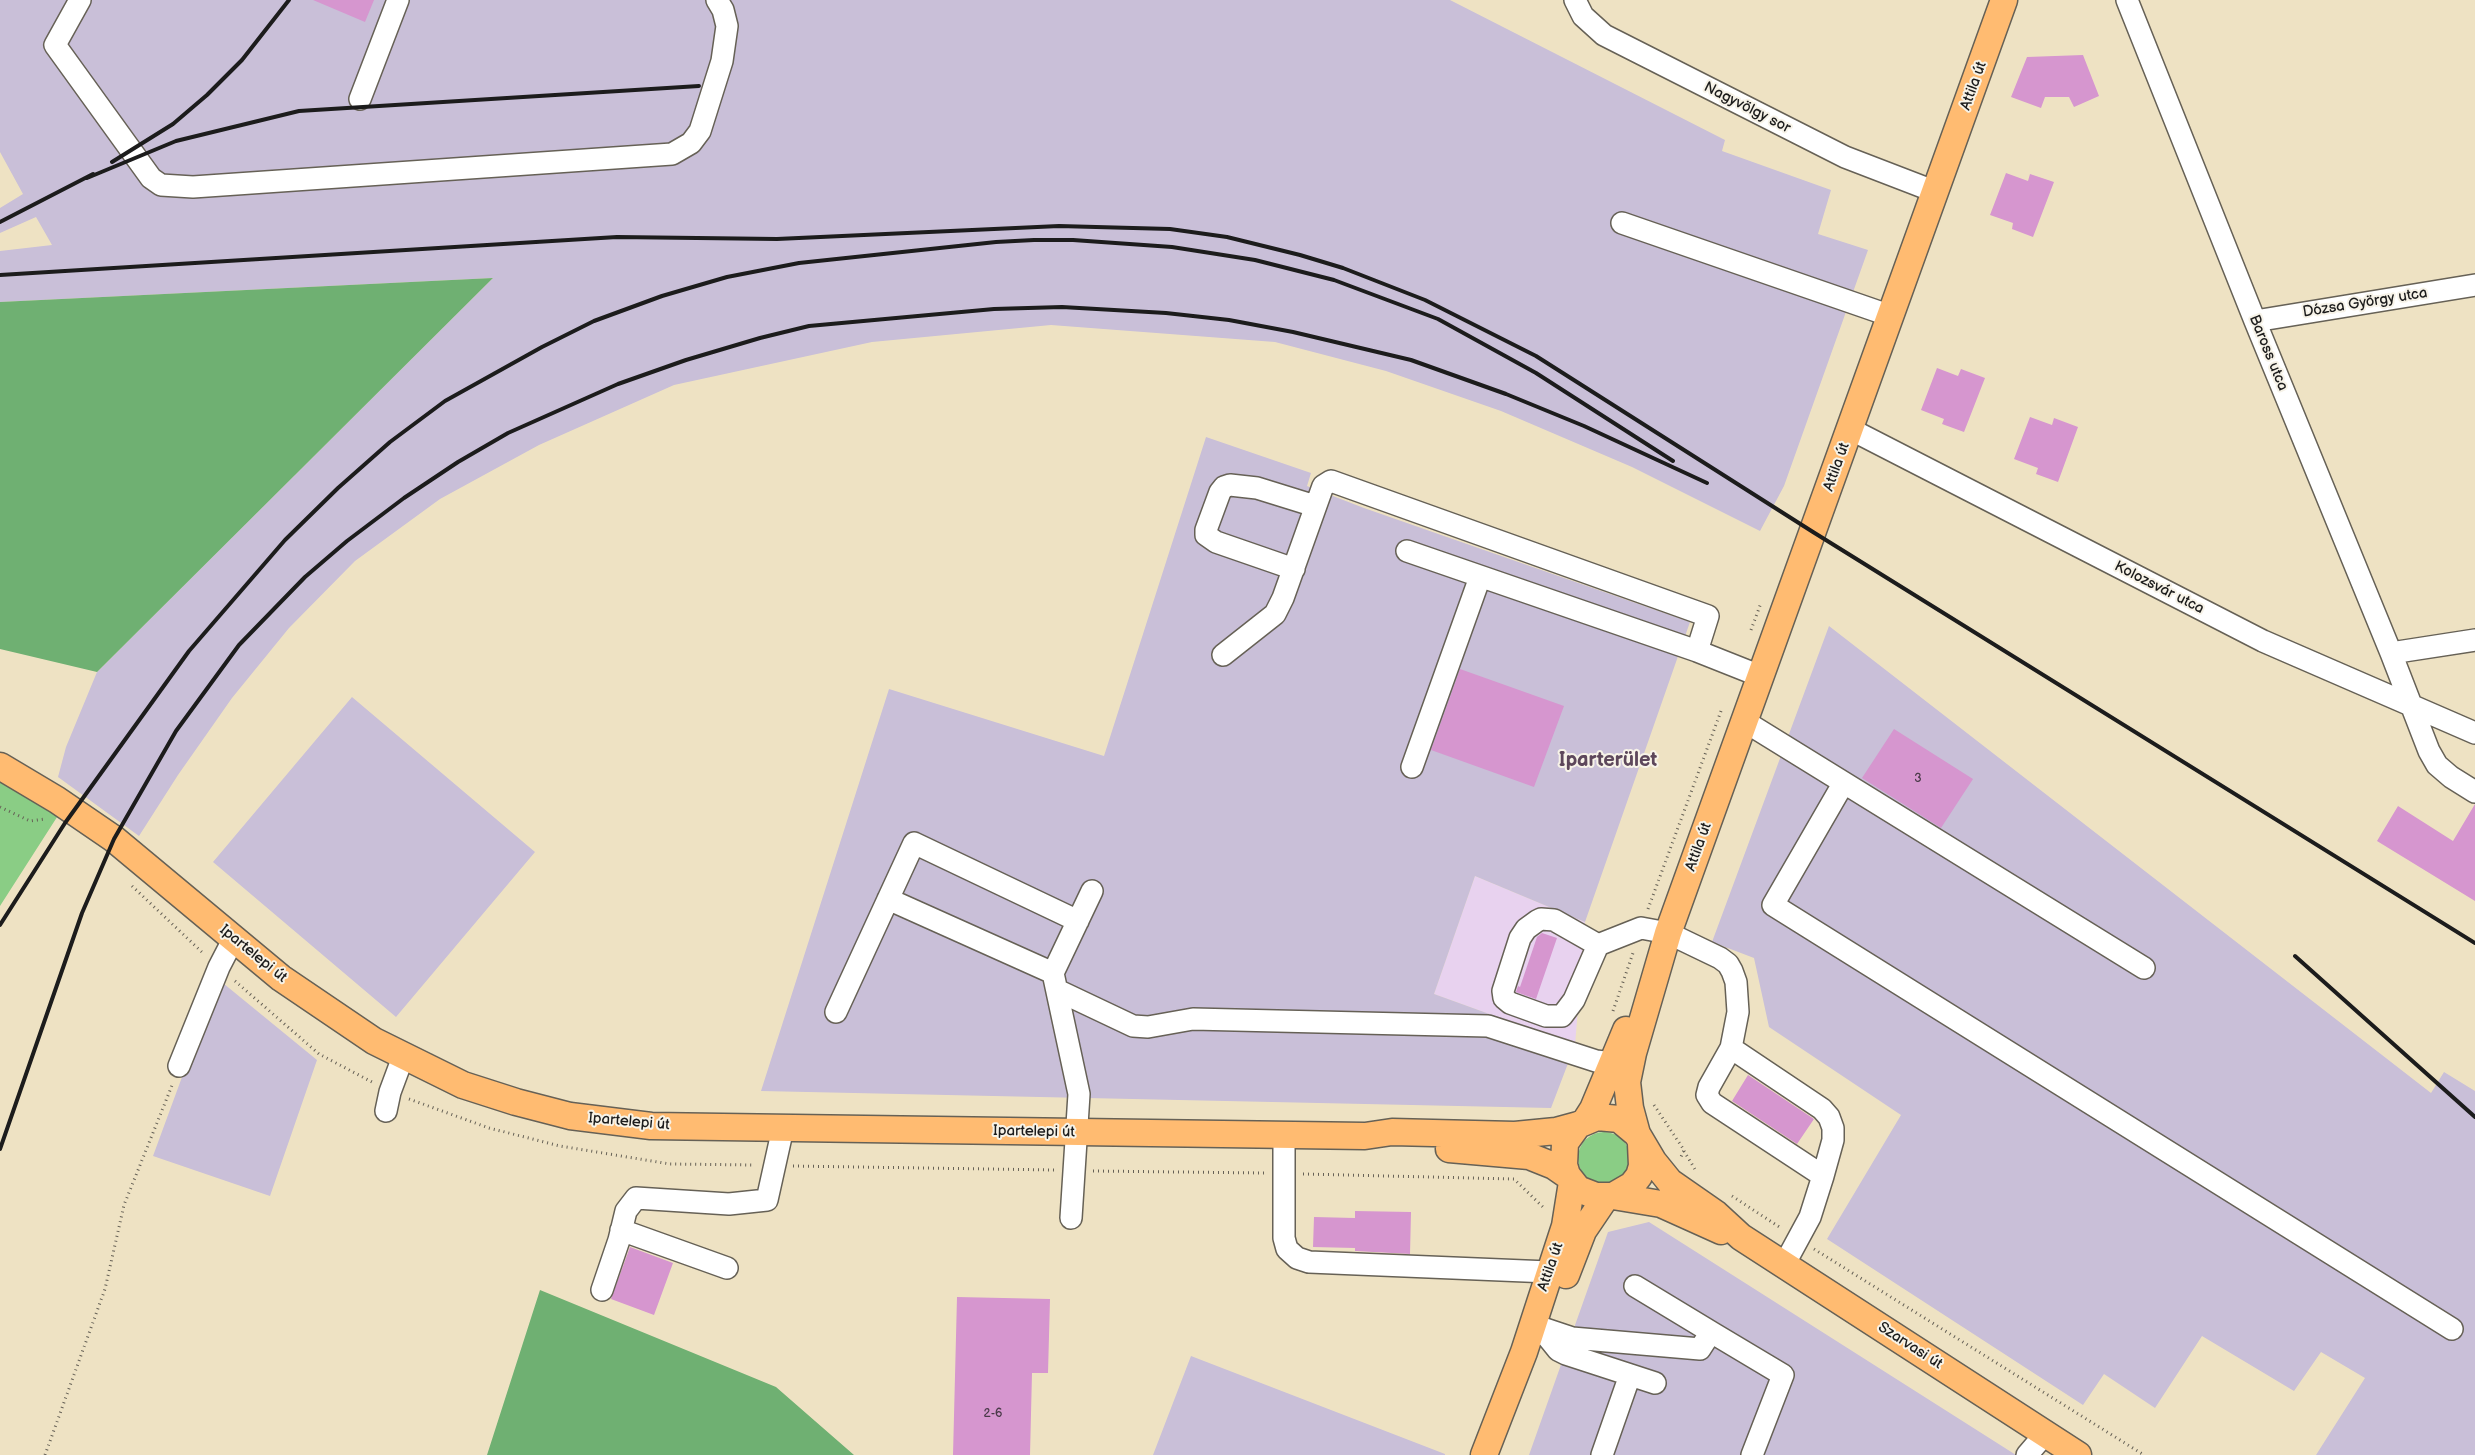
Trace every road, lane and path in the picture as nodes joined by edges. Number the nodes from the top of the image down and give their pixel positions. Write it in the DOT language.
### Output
graph roads {
  1 [pos="80,0"];
  2 [pos="398,0"];
  3 [pos="717,0"];
  4 [pos="1575,0"];
  5 [pos="2004,0"];
  6 [pos="2127,0"];
  7 [pos="360,99"];
  8 [pos="1936,192"];
  9 [pos="1622,223"];
  10 [pos="2475,286"];
  11 [pos="1891,316"];
  12 [pos="2255,321"];
  13 [pos="1850,429"];
  14 [pos="1315,506"];
  15 [pos="1407,551"];
  16 [pos="1294,569"];
  17 [pos="1480,577"];
  18 [pos="2475,640"];
  19 [pos="1697,651"];
  20 [pos="2392,653"];
  21 [pos="1223,655"];
  22 [pos="1760,676"];
  23 [pos="2412,704"];
  24 [pos="1744,721"];
  25 [pos="2475,733"];
  26 [pos="0,766"];
  27 [pos="1412,767"];
  28 [pos="1844,784"];
  29 [pos="2475,792"];
  30 [pos="0,806"];
  31 [pos="55,821"];
  32 [pos="131,884"];
  33 [pos="1092,891"];
  34 [pos="888,899"];
  35 [pos="1078,921"];
  36 [pos="1668,933"];
  37 [pos="234,938"];
  38 [pos="1598,945"];
  39 [pos="219,967"];
  40 [pos="2144,968"];
  41 [pos="1055,982"];
  42 [pos="836,1012"];
  43 [pos="1731,1048"];
  44 [pos="402,1057"];
  45 [pos="1612,1063"];
  46 [pos="179,1066"];
  47 [pos="388,1102"];
  48 [pos="1582,1123"];
  49 [pos="783,1128"];
  50 [pos="1076,1132"];
  51 [pos="1284,1135"];
  52 [pos="1365,1136"];
  53 [pos="1639,1139"];
  54 [pos="1684,1150"];
  55 [pos="775,1165"];
  56 [pos="1074,1170"];
  57 [pos="1284,1174"];
  58 [pos="1704,1176"];
  59 [pos="1823,1176"];
  60 [pos="1569,1178"];
  61 [pos="1514,1179"];
  62 [pos="1728,1192"];
  63 [pos="1610,1196"];
  64 [pos="1071,1218"];
  65 [pos="621,1230"];
  66 [pos="1741,1238"];
  67 [pos="1799,1240"];
  68 [pos="1784,1265"];
  69 [pos="726,1268"];
  70 [pos="1549,1272"];
  71 [pos="1635,1286"];
  72 [pos="602,1290"];
  73 [pos="1537,1327"];
  74 [pos="2452,1329"];
  75 [pos="1711,1332"];
  76 [pos="1630,1375"];
  77 [pos="1655,1383"];
  78 [pos="2045,1434"];
  79 [pos="45,1455"];
  80 [pos="1484,1455"];
  81 [pos="1602,1455"];
  82 [pos="1752,1455"];
  83 [pos="2026,1455"];
  84 [pos="2078,1455"];
  85 [pos="2144,1455"];
  1 -- 3 [label="street"];
  2 -- 7 [label="street"];
  4 -- 8 [label="street, Nagyvölgy sor"];
  5 -- 8 [label="main road, Attila út"];
  6 -- 12 [label="street, Baross utca"];
  8 -- 11 [label="main road, Attila út"];
  9 -- 11 [label="street"];
  10 -- 12 [label="street, Dózsa György utca"];
  11 -- 13 [label="main road, Attila út"];
  12 -- 20 [label="street, Baross utca"];
  13 -- 22 [label="main road, Attila út"];
  13 -- 23 [label="street, Kolozsvár utca"];
  14 -- 16 [label="street"];
  14 -- 16 [label="street"];
  14 -- 19 [label="street"];
  15 -- 17 [label="street"];
  16 -- 21 [label="street"];
  17 -- 19 [label="street"];
  17 -- 27 [label="street"];
  18 -- 20 [label="street"];
  19 -- 22 [label="street"];
  20 -- 23 [label="street, Baross utca"];
  22 -- 24 [label="main road, Attila út"];
  23 -- 25 [label="street, Kolozsvár utca"];
  23 -- 29 [label="street, Baross utca"];
  24 -- 28 [label="street"];
  24 -- 36 [label="main road, Attila út"];
  26 -- 37 [label="main road, Ipartelepi út"];
  28 -- 40 [label="street"];
  28 -- 74 [label="street"];
  30 -- 31 [label="path"];
  32 -- 39 [label="path"];
  33 -- 35 [label="street"];
  34 -- 35 [label="street"];
  34 -- 41 [label="street"];
  34 -- 42 [label="street"];
  35 -- 41 [label="street"];
  36 -- 38 [label="street"];
  36 -- 43 [label="street"];
  36 -- 45 [label="main road, Attila út"];
  36 -- 53 [label="main road, Attila út"];
  37 -- 39 [label="street"];
  37 -- 44 [label="main road, Ipartelepi út"];
  38 -- 38 [label="street"];
  39 -- 46 [label="street"];
  39 -- 47 [label="path"];
  41 -- 45 [label="street"];
  41 -- 50 [label="street"];
  43 -- 59 [label="street"];
  43 -- 59 [label="street"];
  44 -- 47 [label="street"];
  44 -- 49 [label="main road, Ipartelepi út"];
  45 -- 48 [label="main road, Attila út"];
  46 -- 79 [label="path"];
  47 -- 55 [label="path"];
  48 -- 52 [label="main road"];
  48 -- 53 [label="main road"];
  48 -- 60 [label="main road"];
  49 -- 50 [label="main road, Ipartelepi út"];
  49 -- 55 [label="street"];
  50 -- 51 [label="main road, Ipartelepi út"];
  50 -- 56 [label="street"];
  51 -- 52 [label="main road, Ipartelepi út"];
  51 -- 57 [label="street"];
  52 -- 60 [label="main road"];
  53 -- 63 [label="main road"];
  53 -- 66 [label="main road"];
  54 -- 58 [label="path"];
  55 -- 56 [label="path"];
  55 -- 65 [label="street"];
  56 -- 57 [label="path"];
  56 -- 64 [label="street"];
  57 -- 61 [label="path"];
  57 -- 70 [label="street"];
  59 -- 67 [label="street"];
  60 -- 63 [label="main road"];
  60 -- 70 [label="main road, Attila út"];
  62 -- 67 [label="path"];
  63 -- 66 [label="main road"];
  63 -- 73 [label="main road, Attila út"];
  65 -- 69 [label="street"];
  65 -- 72 [label="street"];
  66 -- 68 [label="main road, Szarvasi út"];
  67 -- 68 [label="street"];
  67 -- 85 [label="path"];
  68 -- 78 [label="main road, Szarvasi út"];
  70 -- 73 [label="main road, Attila út"];
  71 -- 75 [label="street"];
  73 -- 75 [label="street"];
  73 -- 76 [label="street"];
  73 -- 80 [label="main road, Attila út"];
  75 -- 82 [label="street"];
  76 -- 77 [label="street"];
  76 -- 81 [label="street"];
  78 -- 83 [label="street"];
  78 -- 84 [label="main road, Szarvasi út"];
}
